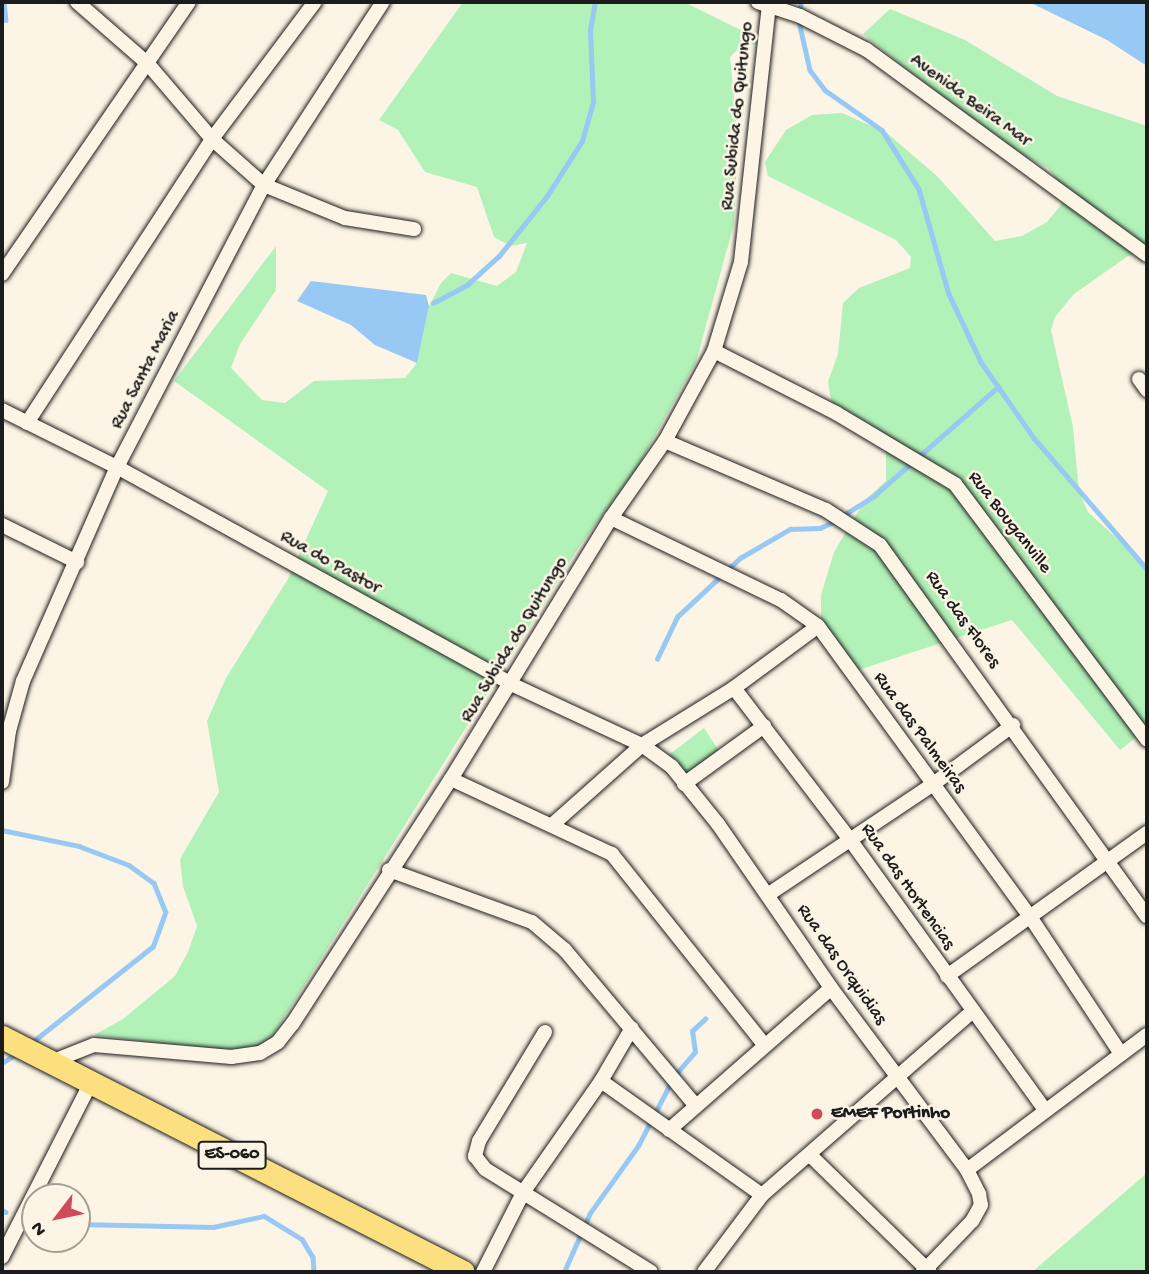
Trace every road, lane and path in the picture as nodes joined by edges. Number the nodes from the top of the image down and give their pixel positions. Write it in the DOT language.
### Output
graph roads {
  1 [pos="77,2"];
  2 [pos="189,2"];
  3 [pos="316,2"];
  4 [pos="383,2"];
  5 [pos="763,4"];
  6 [pos="148,64"];
  7 [pos="212,139"];
  8 [pos="264,185"];
  9 [pos="414,229"];
  10 [pos="1147,255"];
  11 [pos="2,274"];
  12 [pos="714,351"];
  13 [pos="2,410"];
  14 [pos="27,423"];
  15 [pos="665,441"];
  16 [pos="117,467"];
  17 [pos="611,518"];
  18 [pos="2,525"];
  19 [pos="77,562"];
  20 [pos="818,626"];
  21 [pos="511,684"];
  22 [pos="734,688"];
  23 [pos="1013,725"];
  24 [pos="764,726"];
  25 [pos="1147,740"];
  26 [pos="642,745"];
  27 [pos="451,779"];
  28 [pos="2,782"];
  29 [pos="684,784"];
  30 [pos="932,785"];
  31 [pos="552,824"];
  32 [pos="1147,833"];
  33 [pos="851,841"];
  34 [pos="1110,861"];
  35 [pos="389,870"];
  36 [pos="769,894"];
  37 [pos="1147,916"];
  38 [pos="1031,918"];
  39 [pos="947,976"];
  40 [pos="831,988"];
  41 [pos="972,1012"];
  42 [pos="632,1028"];
  43 [pos="545,1032"];
  44 [pos="1147,1035"];
  45 [pos="2,1037"];
  46 [pos="763,1043"];
  47 [pos="1121,1054"];
  48 [pos="51,1062"];
  49 [pos="899,1079"];
  50 [pos="601,1081"];
  51 [pos="91,1082"];
  52 [pos="695,1105"];
  53 [pos="1045,1110"];
  54 [pos="669,1130"];
  55 [pos="811,1156"];
  56 [pos="967,1170"];
  57 [pos="524,1191"];
  58 [pos="762,1195"];
  59 [pos="2,1257"];
  60 [pos="927,1271"];
  61 [pos="463,1272"];
  62 [pos="483,1272"];
  63 [pos="651,1272"];
  64 [pos="704,1272"];
  1 -- 6 [label="street"];
  2 -- 6 [label="street"];
  3 -- 7 [label="street"];
  4 -- 8 [label="street, Rua Santa Maria"];
  5 -- 10 [label="street, Avenida Beira Mar"];
  5 -- 12 [label="street, Rua Subida do Quitungo"];
  6 -- 7 [label="street"];
  6 -- 11 [label="street"];
  7 -- 8 [label="street"];
  7 -- 14 [label="street"];
  8 -- 9 [label="street"];
  8 -- 16 [label="street, Rua Santa Maria"];
  12 -- 15 [label="street, Rua Subida do Quitungo"];
  12 -- 25 [label="street, Rua Bouganville"];
  13 -- 14 [label="street, Rua do Pastor"];
  14 -- 16 [label="street, Rua do Pastor"];
  15 -- 17 [label="street, Rua Subida do Quitungo"];
  15 -- 23 [label="street, Rua das Flores"];
  16 -- 19 [label="street, Rua Santa Maria"];
  16 -- 21 [label="street, Rua do Pastor"];
  17 -- 20 [label="street, Rua das Palmeiras"];
  17 -- 21 [label="street, Rua Subida do Quitungo"];
  18 -- 19 [label="street"];
  19 -- 28 [label="street, Rua Santa Maria"];
  20 -- 22 [label="street"];
  20 -- 30 [label="street, Rua das Palmeiras"];
  21 -- 26 [label="street, Rua do Pastor"];
  21 -- 27 [label="street, Rua Subida do Quitungo"];
  22 -- 24 [label="street, Rua das Hortencias"];
  22 -- 26 [label="street"];
  23 -- 30 [label="street"];
  23 -- 34 [label="street, Rua das Flores"];
  24 -- 29 [label="street"];
  24 -- 33 [label="street, Rua das Hortencias"];
  26 -- 29 [label="street, Rua das Orquidias"];
  26 -- 31 [label="street"];
  27 -- 31 [label="street"];
  27 -- 35 [label="street, Rua Subida do Quitungo"];
  29 -- 36 [label="street, Rua das Orquidias"];
  30 -- 33 [label="street"];
  30 -- 38 [label="street, Rua das Palmeiras"];
  31 -- 46 [label="street"];
  32 -- 34 [label="street"];
  33 -- 36 [label="street"];
  33 -- 39 [label="street, Rua das Hortencias"];
  34 -- 37 [label="street, Rua das Flores"];
  34 -- 38 [label="street"];
  35 -- 42 [label="street"];
  35 -- 48 [label="street, Rua Subida do Quitungo"];
  36 -- 40 [label="street, Rua das Orquidias"];
  38 -- 39 [label="street"];
  38 -- 47 [label="street, Rua das Palmeiras"];
  39 -- 41 [label="street, Rua das Hortencias"];
  40 -- 46 [label="street"];
  40 -- 49 [label="street, Rua das Orquidias"];
  41 -- 49 [label="street"];
  41 -- 53 [label="street, Rua das Hortencias"];
  42 -- 50 [label="street"];
  42 -- 52 [label="street"];
  43 -- 57 [label="street"];
  44 -- 47 [label="street"];
  45 -- 48 [label="main road, ES-060"];
  46 -- 52 [label="street"];
  47 -- 53 [label="street"];
  48 -- 51 [label="main road, ES-060"];
  49 -- 55 [label="street"];
  49 -- 56 [label="street, Rua das Orquidias"];
  50 -- 54 [label="street"];
  50 -- 57 [label="street"];
  51 -- 59 [label="street"];
  51 -- 61 [label="main road, ES-060"];
  52 -- 54 [label="street"];
  53 -- 56 [label="street"];
  54 -- 58 [label="street"];
  55 -- 58 [label="street"];
  55 -- 60 [label="street"];
  56 -- 60 [label="street, Rua das Orquidias"];
  57 -- 62 [label="street"];
  57 -- 63 [label="street"];
  58 -- 64 [label="street"];
}
